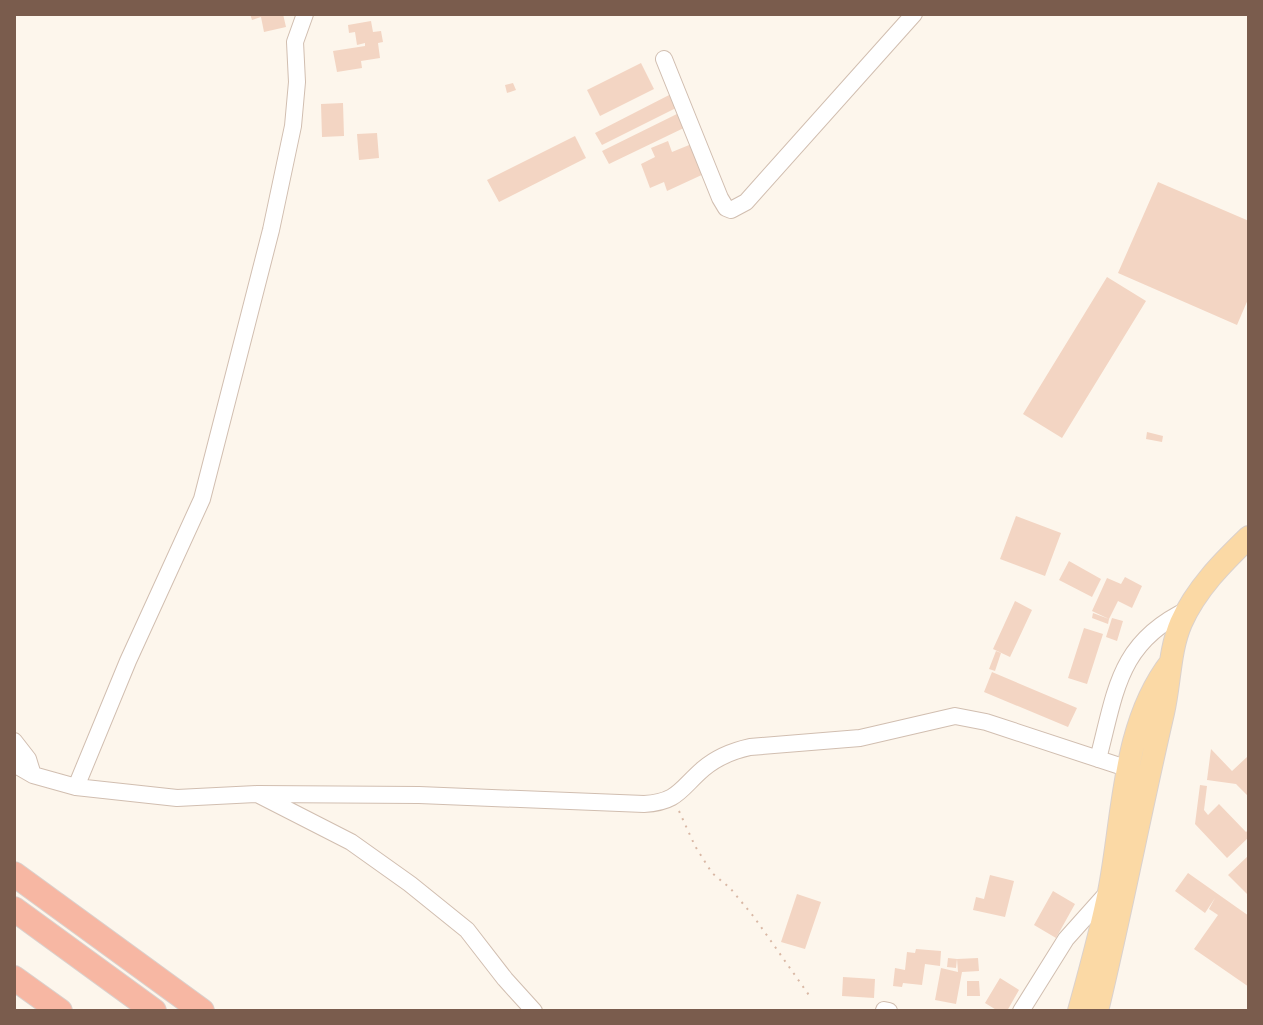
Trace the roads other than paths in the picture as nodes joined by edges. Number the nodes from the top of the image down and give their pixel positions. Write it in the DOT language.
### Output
graph roads {
  1 [pos="305,14"];
  2 [pos="914,14"];
  3 [pos="664,59"];
  4 [pos="1249,537"];
  5 [pos="1189,609"];
  6 [pos="1172,661"];
  7 [pos="14,741"];
  8 [pos="1098,759"];
  9 [pos="14,764"];
  10 [pos="1129,769"];
  11 [pos="33,775"];
  12 [pos="76,787"];
  13 [pos="257,794"];
  14 [pos="14,874"];
  15 [pos="1110,890"];
  16 [pos="14,909"];
  17 [pos="14,978"];
  18 [pos="14,997"];
  19 [pos="33,1011"];
  20 [pos="60,1011"];
  21 [pos="154,1011"];
  22 [pos="202,1011"];
  23 [pos="534,1011"];
  24 [pos="1021,1011"];
  25 [pos="1079,1011"];
  26 [pos="1097,1011"];
  1 -- 12 [label="street"];
  2 -- 3 [label="street"];
  4 -- 5 [label="main road"];
  5 -- 6 [label="main road"];
  5 -- 8 [label="street"];
  6 -- 10 [label="main road"];
  6 -- 26 [label="main road"];
  7 -- 11 [label="street"];
  8 -- 10 [label="street"];
  8 -- 13 [label="street"];
  9 -- 11 [label="street"];
  10 -- 15 [label="main road"];
  11 -- 12 [label="street"];
  12 -- 13 [label="street"];
  13 -- 23 [label="street"];
  14 -- 22 [label="highway"];
  15 -- 24 [label="street"];
  15 -- 25 [label="main road"];
  16 -- 21 [label="highway"];
  17 -- 20 [label="highway"];
  18 -- 19 [label="highway"];
}
